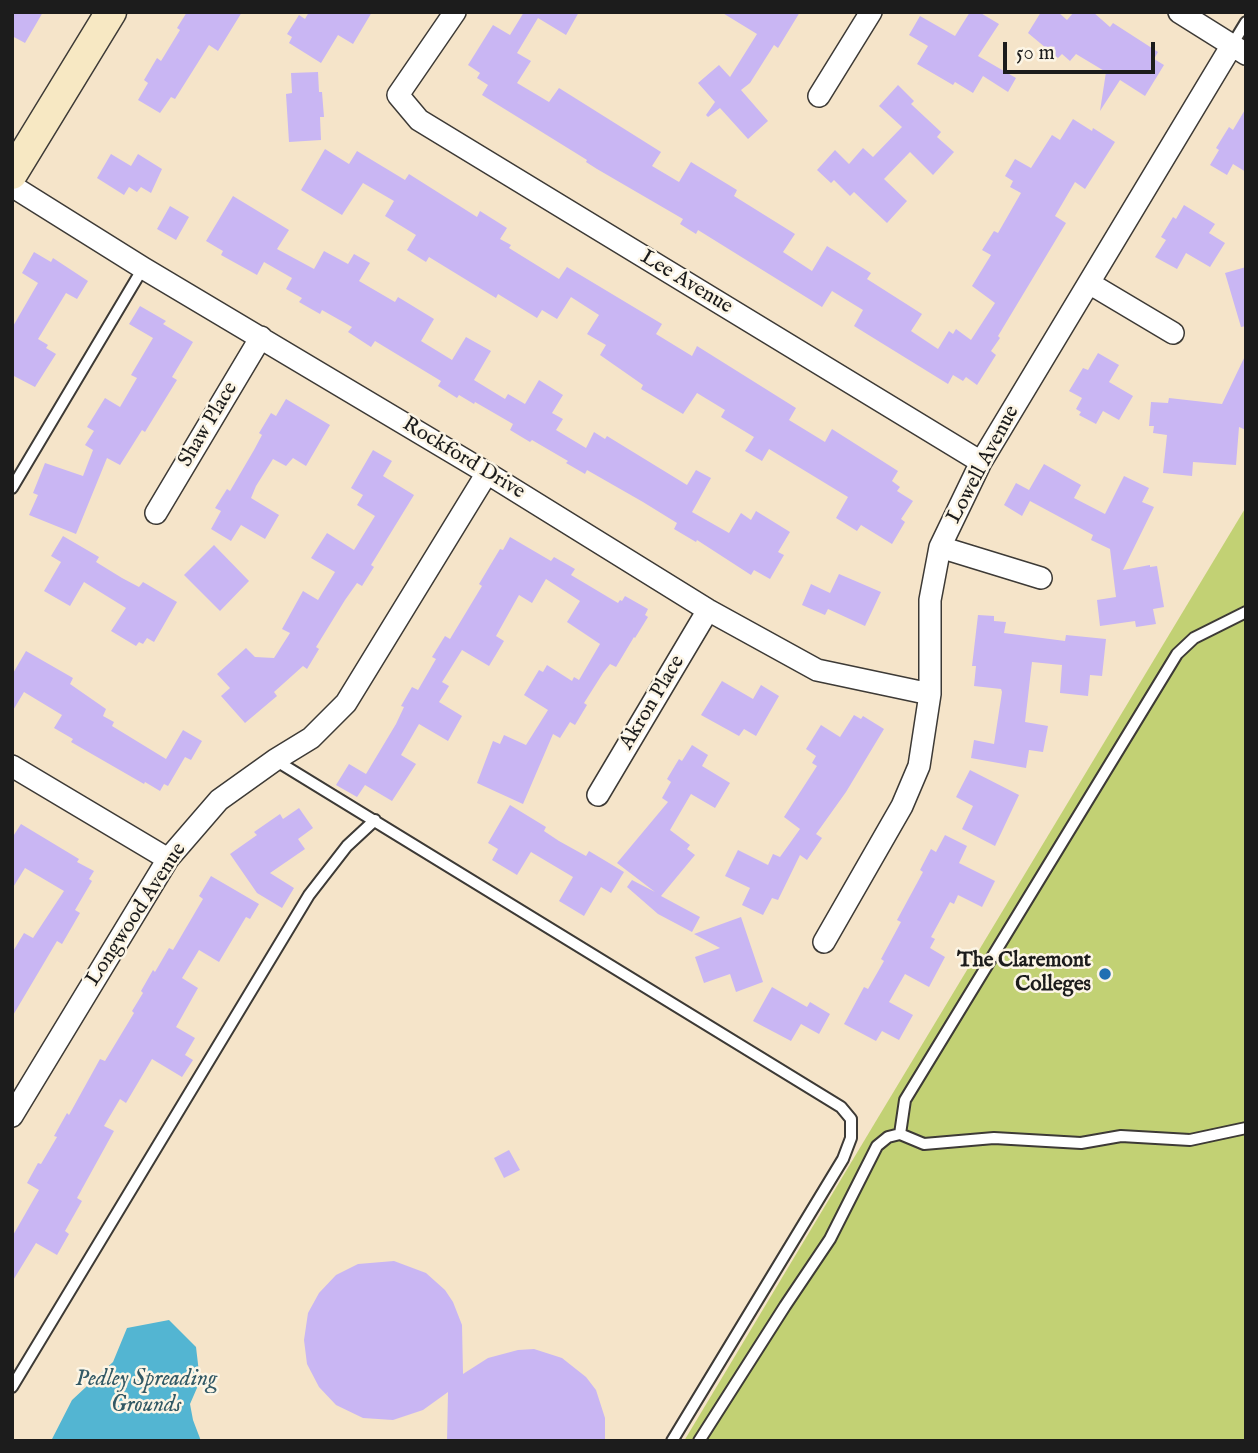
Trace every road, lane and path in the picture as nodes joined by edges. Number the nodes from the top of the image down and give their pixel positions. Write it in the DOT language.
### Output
graph roads {
  1 [pos="111,12"];
  2 [pos="455,12"];
  3 [pos="871,12"];
  4 [pos="1179,12"];
  5 [pos="1246,22"];
  6 [pos="1239,50"];
  7 [pos="819,96"];
  8 [pos="12,174"];
  9 [pos="12,186"];
  10 [pos="143,268"];
  11 [pos="1089,283"];
  12 [pos="1173,333"];
  13 [pos="261,337"];
  14 [pos="981,462"];
  15 [pos="487,473"];
  16 [pos="12,488"];
  17 [pos="156,513"];
  18 [pos="940,547"];
  19 [pos="1041,578"];
  20 [pos="708,610"];
  21 [pos="1246,612"];
  22 [pos="930,694"];
  23 [pos="275,760"];
  24 [pos="12,766"];
  25 [pos="598,795"];
  26 [pos="375,820"];
  27 [pos="168,859"];
  28 [pos="824,942"];
  29 [pos="12,1116"];
  30 [pos="1246,1128"];
  31 [pos="900,1134"];
  32 [pos="12,1387"];
  33 [pos="672,1441"];
  34 [pos="699,1441"];
  1 -- 8 [label="main road"];
  2 -- 14 [label="street, Lee Avenue"];
  3 -- 7 [label="street"];
  4 -- 6 [label="street"];
  5 -- 6 [label="lane, Lowell Avenue"];
  6 -- 11 [label="street, Lowell Avenue"];
  9 -- 10 [label="street, Rockford Drive"];
  10 -- 13 [label="street, Rockford Drive"];
  10 -- 16 [label="lane"];
  11 -- 12 [label="street"];
  11 -- 14 [label="street, Lowell Avenue"];
  13 -- 15 [label="street, Rockford Drive"];
  13 -- 17 [label="street, Shaw Place"];
  14 -- 18 [label="street, Lowell Avenue"];
  15 -- 20 [label="street, Rockford Drive"];
  15 -- 23 [label="street, Longwood Avenue"];
  18 -- 19 [label="street"];
  18 -- 22 [label="street, Lowell Avenue"];
  20 -- 22 [label="street, Rockford Drive"];
  20 -- 25 [label="street, Akron Place"];
  21 -- 31 [label="lane"];
  22 -- 28 [label="street, Lowell Avenue"];
  23 -- 26 [label="lane"];
  23 -- 27 [label="street, Longwood Avenue"];
  24 -- 27 [label="street"];
  26 -- 32 [label="lane"];
  26 -- 33 [label="lane"];
  27 -- 29 [label="street, Longwood Avenue"];
  30 -- 31 [label="lane"];
  31 -- 34 [label="lane"];
}
